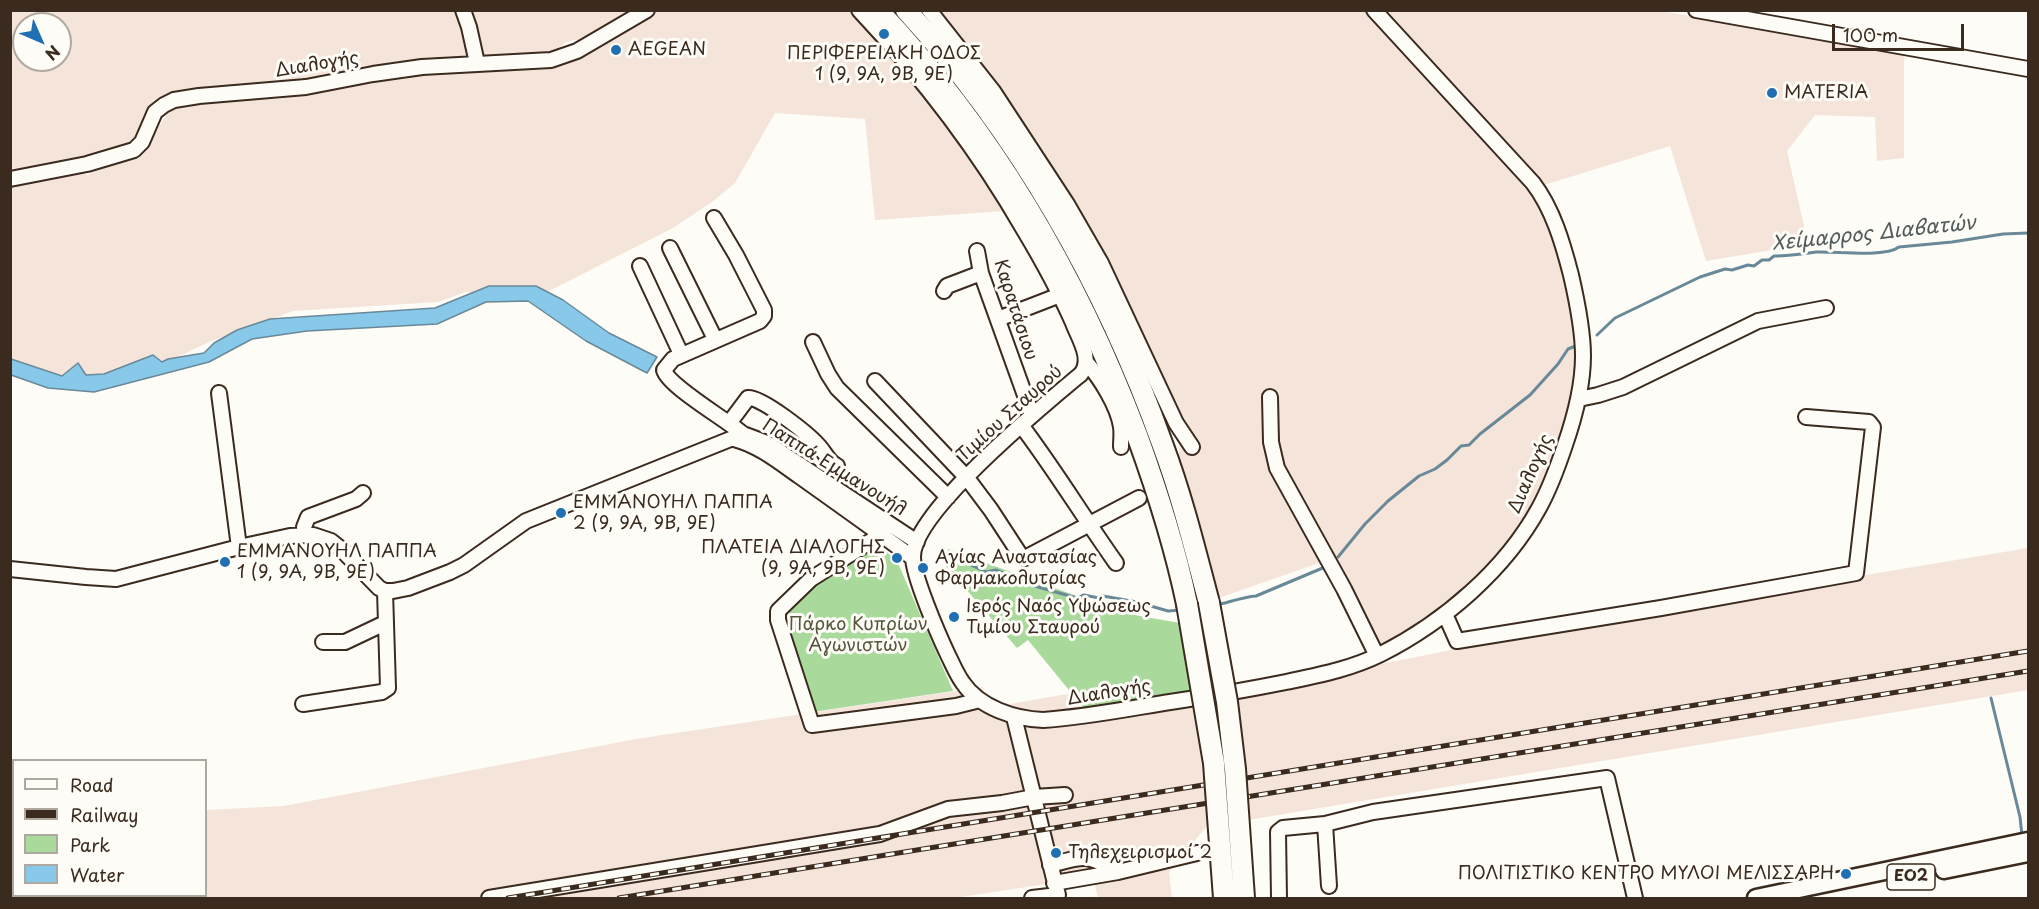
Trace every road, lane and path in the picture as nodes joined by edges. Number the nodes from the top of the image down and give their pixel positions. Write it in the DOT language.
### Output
graph roads {
  1 [pos="463,10"];
  2 [pos="647,10"];
  3 [pos="859,10"];
  4 [pos="878,10"];
  5 [pos="906,10"];
  6 [pos="929,10"];
  7 [pos="1374,10"];
  8 [pos="1696,10"];
  9 [pos="477,63"];
  10 [pos="2028,69"];
  11 [pos="10,178"];
  12 [pos="714,218"];
  13 [pos="670,248"];
  14 [pos="977,251"];
  15 [pos="640,266"];
  16 [pos="981,273"];
  17 [pos="944,291"];
  18 [pos="1060,295"];
  19 [pos="1826,308"];
  20 [pos="998,319"];
  21 [pos="715,339"];
  22 [pos="813,342"];
  23 [pos="681,354"];
  24 [pos="1086,363"];
  25 [pos="875,381"];
  26 [pos="219,393"];
  27 [pos="1270,397"];
  28 [pos="1579,399"];
  29 [pos="1032,415"];
  30 [pos="1806,417"];
  31 [pos="730,422"];
  32 [pos="1021,425"];
  33 [pos="743,434"];
  34 [pos="729,438"];
  35 [pos="1121,447"];
  36 [pos="1192,447"];
  37 [pos="837,466"];
  38 [pos="967,478"];
  39 [pos="363,494"];
  40 [pos="948,497"];
  41 [pos="1139,498"];
  42 [pos="1088,524"];
  43 [pos="882,534"];
  44 [pos="305,535"];
  45 [pos="917,542"];
  46 [pos="239,547"];
  47 [pos="913,558"];
  48 [pos="1116,563"];
  49 [pos="10,569"];
  50 [pos="385,591"];
  51 [pos="1444,614"];
  52 [pos="386,623"];
  53 [pos="323,642"];
  54 [pos="1377,656"];
  55 [pos="980,700"];
  56 [pos="303,704"];
  57 [pos="1014,717"];
  58 [pos="1065,795"];
  59 [pos="1034,797"];
  60 [pos="1325,824"];
  61 [pos="2028,841"];
  62 [pos="2015,852"];
  63 [pos="1197,853"];
  64 [pos="1050,865"];
  65 [pos="1118,872"];
  66 [pos="1329,886"];
  67 [pos="1057,892"];
  68 [pos="489,898"];
  69 [pos="1032,898"];
  70 [pos="1224,898"];
  71 [pos="1244,898"];
  72 [pos="1279,898"];
  73 [pos="1635,898"];
  74 [pos="1756,898"];
  75 [pos="1810,898"];
  1 -- 9 [label="street"];
  2 -- 9 [label="street, Διαλογής"];
  3 -- 18 [label="street, Τιμίου Σταυρού"];
  4 -- 70 [label="highway, bridge"];
  5 -- 71 [label="highway, bridge"];
  6 -- 36 [label="street"];
  7 -- 28 [label="street, Διαλογής"];
  8 -- 10 [label="street"];
  9 -- 11 [label="street, Διαλογής"];
  12 -- 21 [label="street"];
  13 -- 21 [label="street"];
  14 -- 16 [label="street, Καρατάσιου"];
  15 -- 23 [label="street"];
  16 -- 17 [label="street"];
  16 -- 20 [label="street, Καρατάσιου"];
  18 -- 20 [label="street"];
  18 -- 24 [label="street, Τιμίου Σταυρού"];
  19 -- 28 [label="street"];
  20 -- 29 [label="street, Καρατάσιου"];
  21 -- 23 [label="street"];
  22 -- 40 [label="street"];
  23 -- 31 [label="street"];
  24 -- 29 [label="street, Τιμίου Σταυρού"];
  24 -- 35 [label="street"];
  25 -- 38 [label="street"];
  26 -- 46 [label="street"];
  27 -- 54 [label="street"];
  28 -- 51 [label="street, Διαλογής"];
  29 -- 32 [label="street, Τιμίου Σταυρού"];
  30 -- 51 [label="street"];
  31 -- 33 [label="street"];
  31 -- 37 [label="street"];
  32 -- 38 [label="street, Τιμίου Σταυρού"];
  32 -- 42 [label="street"];
  33 -- 34 [label="street, Παππά Εμμανουήλ"];
  33 -- 45 [label="street, Παππά Εμμανουήλ"];
  34 -- 43 [label="street, Παππά Εμμανουήλ"];
  34 -- 50 [label="street, Παππά Εμμανουήλ"];
  38 -- 40 [label="street, Τιμίου Σταυρού"];
  38 -- 42 [label="street"];
  39 -- 44 [label="street"];
  40 -- 45 [label="street, Τιμίου Σταυρού"];
  41 -- 42 [label="street"];
  42 -- 48 [label="street"];
  43 -- 47 [label="street, Παππά Εμμανουήλ"];
  43 -- 55 [label="street"];
  44 -- 46 [label="street"];
  44 -- 50 [label="street"];
  45 -- 47 [label="street, Τιμίου Σταυρού"];
  46 -- 49 [label="street"];
  47 -- 55 [label="street, Τιμίου Σταυρού"];
  50 -- 52 [label="street"];
  51 -- 54 [label="street, Διαλογής"];
  52 -- 53 [label="street"];
  52 -- 56 [label="street"];
  54 -- 57 [label="street, Διαλογής"];
  55 -- 57 [label="street, Τιμίου Σταυρού"];
  57 -- 59 [label="street"];
  58 -- 59 [label="street"];
  59 -- 64 [label="street"];
  59 -- 68 [label="street"];
  60 -- 66 [label="street"];
  60 -- 72 [label="street"];
  60 -- 73 [label="street"];
  61 -- 62 [label="main road, ΕΟ2"];
  62 -- 74 [label="main road, ΕΟ2"];
  62 -- 75 [label="main road, ΕΟ2"];
  63 -- 65 [label="street"];
  64 -- 65 [label="street"];
  64 -- 67 [label="street"];
  65 -- 67 [label="street"];
  67 -- 69 [label="street"];
}
